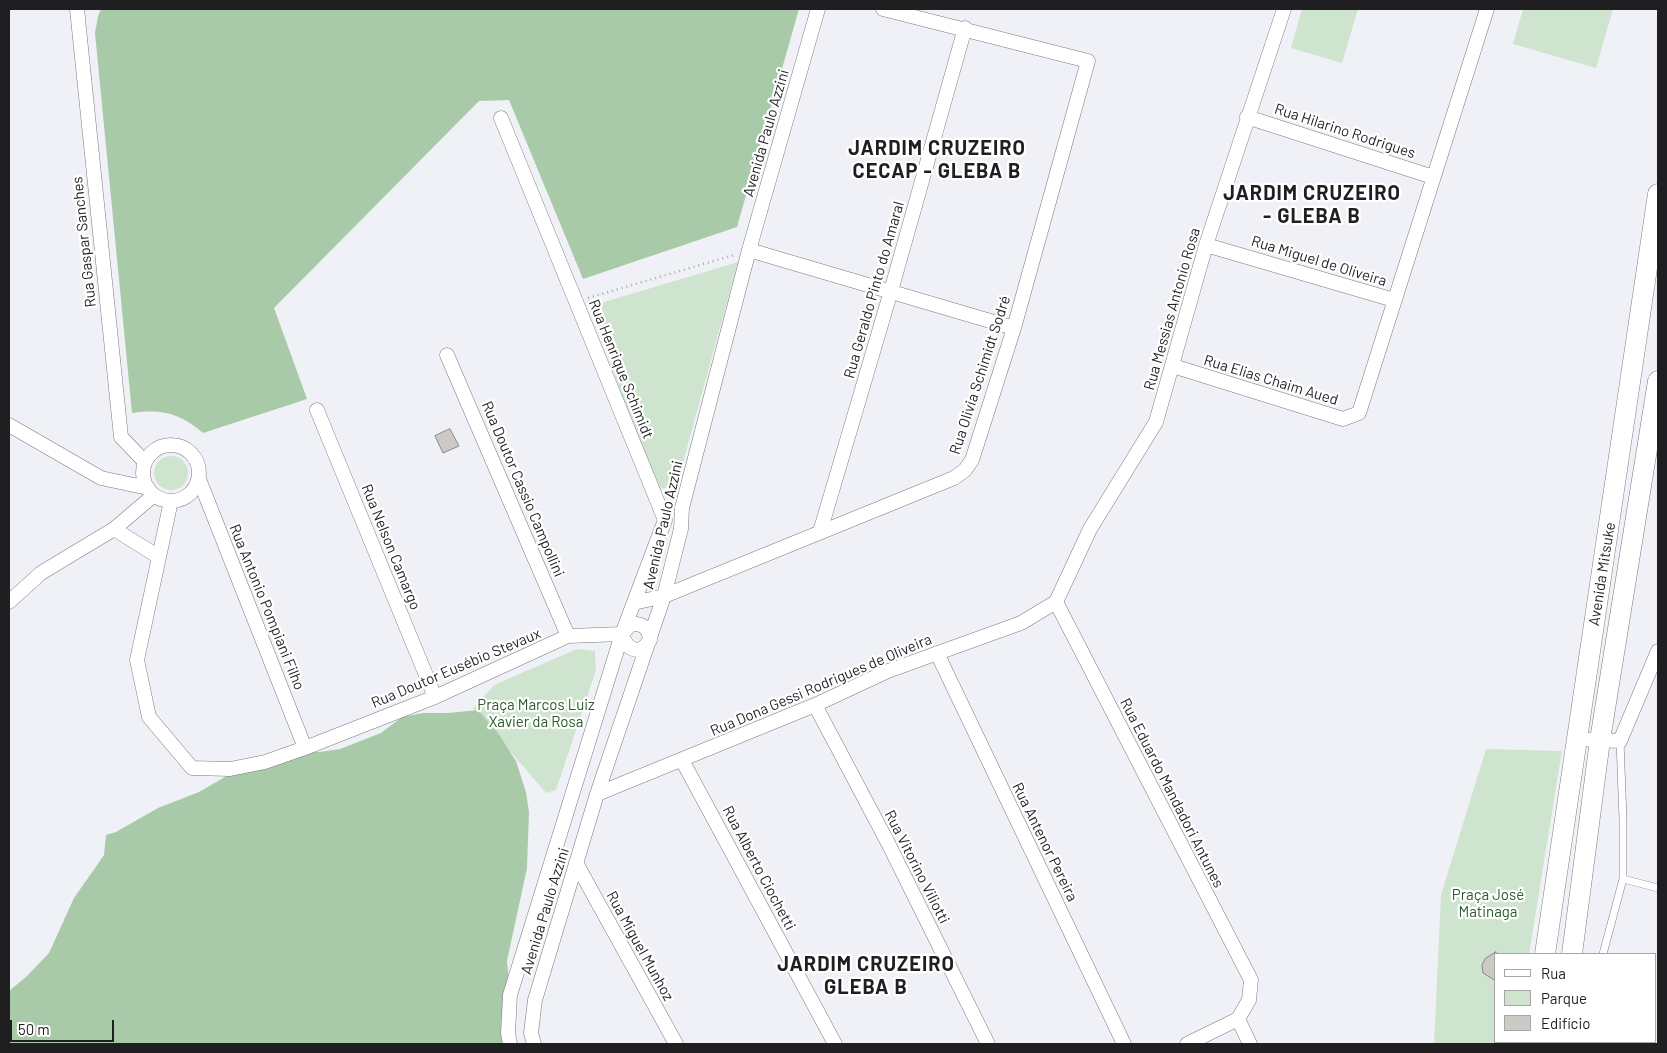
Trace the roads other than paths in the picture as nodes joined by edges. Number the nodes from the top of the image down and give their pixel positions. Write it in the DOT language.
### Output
graph roads {
  1 [pos="76,9"];
  2 [pos="818,9"];
  3 [pos="883,9"];
  4 [pos="1284,9"];
  5 [pos="1487,9"];
  6 [pos="965,28"];
  7 [pos="1247,117"];
  8 [pos="500,118"];
  9 [pos="1433,177"];
  10 [pos="1658,194"];
  11 [pos="1206,244"];
  12 [pos="750,250"];
  13 [pos="891,291"];
  14 [pos="1394,300"];
  15 [pos="1014,328"];
  16 [pos="447,354"];
  17 [pos="1173,366"];
  18 [pos="1658,381"];
  19 [pos="317,410"];
  20 [pos="9,424"];
  21 [pos="145,462"];
  22 [pos="199,479"];
  23 [pos="151,492"];
  24 [pos="171,501"];
  25 [pos="682,508"];
  26 [pos="665,520"];
  27 [pos="114,529"];
  28 [pos="681,529"];
  29 [pos="820,532"];
  30 [pos="159,557"];
  31 [pos="664,596"];
  32 [pos="9,602"];
  33 [pos="1056,602"];
  34 [pos="634,603"];
  35 [pos="622,634"];
  36 [pos="568,636"];
  37 [pos="650,640"];
  38 [pos="1658,650"];
  39 [pos="937,653"];
  40 [pos="435,697"];
  41 [pos="815,705"];
  42 [pos="1578,739"];
  43 [pos="1610,740"];
  44 [pos="305,748"];
  45 [pos="682,760"];
  46 [pos="597,794"];
  47 [pos="576,863"];
  48 [pos="1623,879"];
  49 [pos="1658,888"];
  50 [pos="1546,953"];
  51 [pos="1572,953"];
  52 [pos="1603,953"];
  53 [pos="1238,1020"];
  54 [pos="510,1044"];
  55 [pos="534,1044"];
  56 [pos="676,1044"];
  57 [pos="835,1044"];
  58 [pos="988,1044"];
  59 [pos="1124,1044"];
  60 [pos="1187,1044"];
  61 [pos="1250,1044"];
  1 -- 21 [label="street, Rua Gaspar Sanches"];
  2 -- 12 [label="street, Avenida Paulo Azzini"];
  3 -- 6 [label="street"];
  4 -- 7 [label="street, Rua Messias Antonio Rosa"];
  5 -- 9 [label="street"];
  6 -- 13 [label="street, Rua Geraldo Pinto do Amaral"];
  6 -- 15 [label="street, Rua Olivia Schimidt Sodré"];
  7 -- 9 [label="street, Rua Hilarino Rodrigues"];
  7 -- 11 [label="street, Rua Messias Antonio Rosa"];
  8 -- 26 [label="street, Rua Henrique Schimidt"];
  9 -- 14 [label="street"];
  10 -- 42 [label="main road, Avenida Mitsuke"];
  11 -- 14 [label="street, Rua Miguel de Oliveira"];
  11 -- 17 [label="street, Rua Messias Antonio Rosa"];
  12 -- 13 [label="street"];
  12 -- 25 [label="street, Avenida Paulo Azzini"];
  13 -- 15 [label="street"];
  13 -- 29 [label="street, Rua Geraldo Pinto do Amaral"];
  14 -- 17 [label="street, Rua Elias Chaim Aued"];
  15 -- 29 [label="street, Rua Olivia Schimidt Sodré"];
  16 -- 36 [label="street, Rua Doutor Cassio Campollini"];
  17 -- 33 [label="street, Rua Messias Antonio Rosa"];
  18 -- 43 [label="main road, Avenida Mitsuke"];
  19 -- 40 [label="street, Rua Nelson Camargo"];
  20 -- 23 [label="street"];
  21 -- 22 [label="street"];
  21 -- 23 [label="street"];
  22 -- 24 [label="street"];
  22 -- 44 [label="street, Rua Antonio Pompiani Filho"];
  23 -- 24 [label="street"];
  23 -- 27 [label="street"];
  24 -- 30 [label="street, Rua Doutor Eusébio Stevaux"];
  25 -- 26 [label="street"];
  25 -- 28 [label="street, Avenida Paulo Azzini"];
  26 -- 28 [label="street"];
  26 -- 34 [label="street"];
  27 -- 30 [label="street"];
  27 -- 32 [label="street"];
  28 -- 31 [label="street, Avenida Paulo Azzini"];
  29 -- 31 [label="street, Rua Olivia Schimidt Sodré"];
  30 -- 44 [label="street, Rua Doutor Eusébio Stevaux"];
  31 -- 34 [label="street, Rua Olivia Schimidt Sodré"];
  31 -- 37 [label="street, Avenida Paulo Azzini"];
  33 -- 39 [label="street, Rua Dona Gessi Rodrigues de Oliveira"];
  33 -- 53 [label="street, Rua Eduardo Mandadori Antunes"];
  34 -- 35 [label="street"];
  35 -- 36 [label="street, Rua Doutor Eusébio Stevaux"];
  35 -- 37 [label="street"];
  35 -- 54 [label="street, Avenida Paulo Azzini"];
  36 -- 40 [label="street, Rua Doutor Eusébio Stevaux"];
  37 -- 46 [label="street, Avenida Paulo Azzini"];
  38 -- 43 [label="street"];
  39 -- 41 [label="street, Rua Dona Gessi Rodrigues de Oliveira"];
  39 -- 59 [label="street, Rua Antenor Pereira"];
  40 -- 44 [label="street, Rua Doutor Eusébio Stevaux"];
  41 -- 45 [label="street, Rua Dona Gessi Rodrigues de Oliveira"];
  41 -- 58 [label="street, Rua Vitorino Viliotti"];
  42 -- 43 [label="street"];
  42 -- 50 [label="main road, Avenida Mitsuke"];
  43 -- 48 [label="lane"];
  43 -- 51 [label="main road, Avenida Mitsuke"];
  45 -- 46 [label="street, Rua Dona Gessi Rodrigues de Oliveira"];
  45 -- 57 [label="street, Rua Alberto Ciochetti"];
  46 -- 47 [label="street, Avenida Paulo Azzini"];
  47 -- 55 [label="street, Avenida Paulo Azzini"];
  47 -- 56 [label="street, Rua Miguel Munhoz"];
  48 -- 49 [label="lane"];
  48 -- 52 [label="lane"];
  53 -- 60 [label="street"];
  53 -- 61 [label="street"];
}
